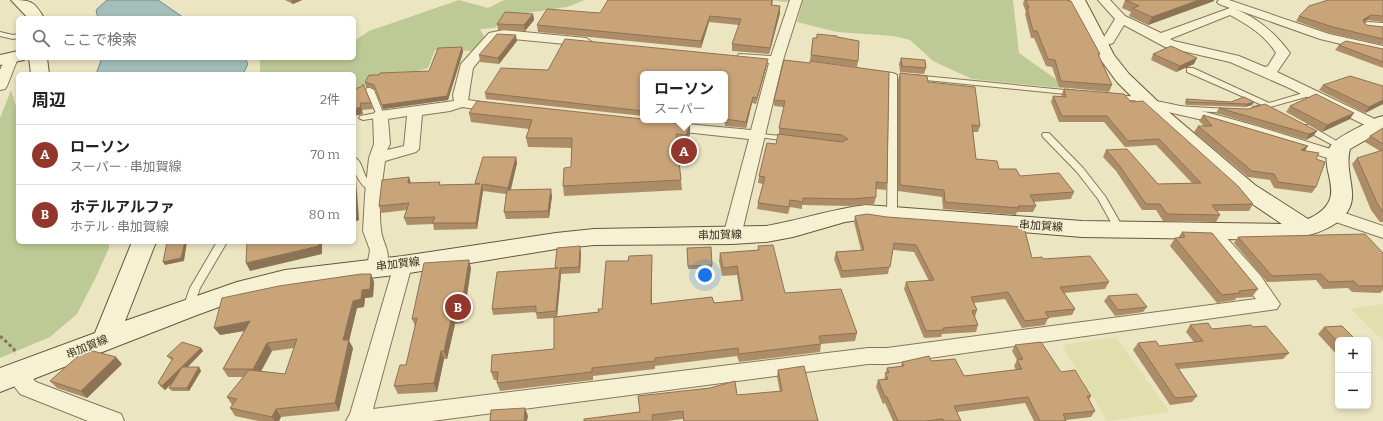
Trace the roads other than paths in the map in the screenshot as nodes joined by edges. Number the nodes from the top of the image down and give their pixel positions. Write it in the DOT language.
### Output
graph roads {
  1 [pos="796,0"];
  2 [pos="1077,0"];
  3 [pos="1104,0"];
  4 [pos="23,1"];
  5 [pos="1226,5"];
  6 [pos="35,16"];
  7 [pos="1121,19"];
  8 [pos="1367,26"];
  9 [pos="1383,27"];
  10 [pos="0,34"];
  11 [pos="16,36"];
  12 [pos="1160,38"];
  13 [pos="597,43"];
  14 [pos="1099,44"];
  15 [pos="1383,50"];
  16 [pos="729,56"];
  17 [pos="10,58"];
  18 [pos="38,60"];
  19 [pos="780,60"];
  20 [pos="1190,70"];
  21 [pos="40,72"];
  22 [pos="870,72"];
  23 [pos="1266,72"];
  24 [pos="901,76"];
  25 [pos="0,86"];
  26 [pos="370,90"];
  27 [pos="1083,93"];
  28 [pos="1310,93"];
  29 [pos="1107,96"];
  30 [pos="1149,102"];
  31 [pos="461,103"];
  32 [pos="1267,106"];
  33 [pos="1178,108"];
  34 [pos="513,110"];
  35 [pos="415,111"];
  36 [pos="1279,113"];
  37 [pos="380,115"];
  38 [pos="362,118"];
  39 [pos="1300,124"];
  40 [pos="1380,124"];
  41 [pos="655,125"];
  42 [pos="757,135"];
  43 [pos="1046,135"];
  44 [pos="795,140"];
  45 [pos="1339,151"];
  46 [pos="377,158"];
  47 [pos="356,164"];
  48 [pos="374,189"];
  49 [pos="892,214"];
  50 [pos="1333,214"];
  51 [pos="1308,229"];
  52 [pos="1120,231"];
  53 [pos="1211,232"];
  54 [pos="1383,232"];
  55 [pos="732,236"];
  56 [pos="143,244"];
  57 [pos="221,244"];
  58 [pos="403,265"];
  59 [pos="376,267"];
  60 [pos="188,308"];
  61 [pos="105,339"];
  62 [pos="8,377"];
  63 [pos="113,421"];
  64 [pos="358,421"];
  1 -- 19 [label="street"];
  2 -- 14 [label="main road"];
  3 -- 7 [label="street"];
  4 -- 6 [label="main road"];
  5 -- 12 [label="street"];
  5 -- 15 [label="street"];
  5 -- 23 [label="street"];
  7 -- 12 [label="street"];
  7 -- 14 [label="street"];
  8 -- 9 [label="street"];
  10 -- 11 [label="lane"];
  12 -- 23 [label="street"];
  13 -- 31 [label="street"];
  14 -- 30 [label="main road"];
  16 -- 19 [label="street"];
  17 -- 25 [label="street"];
  18 -- 21 [label="main road"];
  19 -- 42 [label="street"];
  20 -- 32 [label="lane"];
  22 -- 24 [label="lane"];
  23 -- 28 [label="street"];
  24 -- 27 [label="lane"];
  24 -- 49 [label="lane"];
  26 -- 37 [label="lane"];
  28 -- 32 [label="lane"];
  28 -- 40 [label="street"];
  29 -- 30 [label="lane"];
  30 -- 33 [label="street"];
  30 -- 51 [label="main road"];
  31 -- 34 [label="street"];
  31 -- 35 [label="street"];
  32 -- 33 [label="lane"];
  32 -- 36 [label="lane"];
  33 -- 45 [label="street"];
  35 -- 37 [label="street"];
  35 -- 46 [label="street"];
  37 -- 38 [label="lane"];
  37 -- 46 [label="street"];
  39 -- 45 [label="lane"];
  40 -- 45 [label="main road"];
  41 -- 42 [label="street"];
  42 -- 44 [label="lane"];
  42 -- 55 [label="street"];
  43 -- 52 [label="lane"];
  45 -- 50 [label="main road"];
  46 -- 48 [label="street"];
  47 -- 48 [label="lane"];
  48 -- 59 [label="street"];
  49 -- 52 [label="main road, 串加賀線"];
  49 -- 55 [label="main road, 串加賀線"];
  50 -- 51 [label="main road, 串加賀線"];
  50 -- 54 [label="street"];
  51 -- 53 [label="main road, 串加賀線"];
  52 -- 53 [label="main road, 串加賀線"];
  53 -- 64 [label="street"];
  55 -- 58 [label="main road, 串加賀線"];
  56 -- 61 [label="main road"];
  57 -- 60 [label="lane"];
  58 -- 59 [label="main road, 串加賀線"];
  58 -- 64 [label="street"];
  59 -- 60 [label="main road, 串加賀線"];
  60 -- 61 [label="main road, 串加賀線"];
  61 -- 62 [label="main road, 串加賀線"];
  62 -- 63 [label="street"];
}
